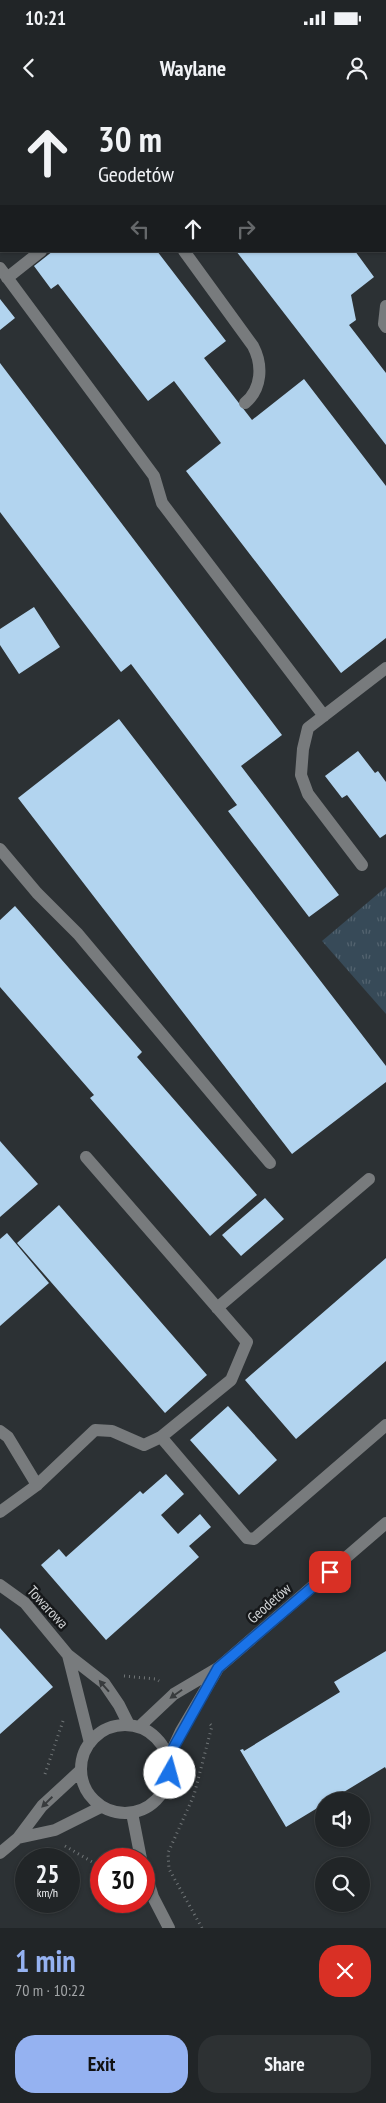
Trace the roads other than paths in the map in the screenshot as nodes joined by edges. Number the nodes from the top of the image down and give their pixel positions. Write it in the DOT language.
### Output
graph roads {
  1 [pos="39,252"];
  2 [pos="185,252"];
  3 [pos="4,273"];
  4 [pos="386,306"];
  5 [pos="386,328"];
  6 [pos="245,403"];
  7 [pos="386,668"];
  8 [pos="324,716"];
  9 [pos="0,849"];
  10 [pos="362,864"];
  11 [pos="86,1157"];
  12 [pos="270,1163"];
  13 [pos="369,1179"];
  14 [pos="218,1308"];
  15 [pos="386,1425"];
  16 [pos="0,1431"];
  17 [pos="162,1437"];
  18 [pos="37,1485"];
  19 [pos="0,1512"];
  20 [pos="386,1523"];
  21 [pos="0,1585"];
  22 [pos="68,1656"];
  23 [pos="218,1668"];
  24 [pos="134,1726"];
  25 [pos="90,1743"];
  26 [pos="168,1758"];
  27 [pos="81,1770"];
  28 [pos="101,1807"];
  29 [pos="132,1813"];
  30 [pos="18,1838"];
  31 [pos="139,1848"];
  32 [pos="0,1853"];
  33 [pos="155,1901"];
  34 [pos="169,1928"];
  1 -- 3 [label="street"];
  2 -- 6 [label="street"];
  3 -- 8 [label="street"];
  4 -- 5 [label="street"];
  7 -- 8 [label="street"];
  8 -- 10 [label="street"];
  9 -- 12 [label="street"];
  11 -- 14 [label="street"];
  13 -- 14 [label="street"];
  14 -- 17 [label="street"];
  15 -- 17 [label="street"];
  16 -- 18 [label="street"];
  17 -- 18 [label="street"];
  18 -- 19 [label="street"];
  20 -- 23 [label="street, Geodetów"];
  21 -- 22 [label="street, Towarowa"];
  24 -- 22 [label="street, one-way"];
  22 -- 25 [label="street"];
  23 -- 24 [label="street, one-way"];
  23 -- 26 [label="street"];
  24 -- 25 [label="street"];
  24 -- 26 [label="street"];
  25 -- 27 [label="street"];
  26 -- 29 [label="street"];
  27 -- 28 [label="street"];
  27 -- 30 [label="street, one-way"];
  28 -- 29 [label="street"];
  28 -- 30 [label="street"];
  29 -- 31 [label="street"];
  30 -- 32 [label="street"];
  33 -- 34 [label="street"];
}
